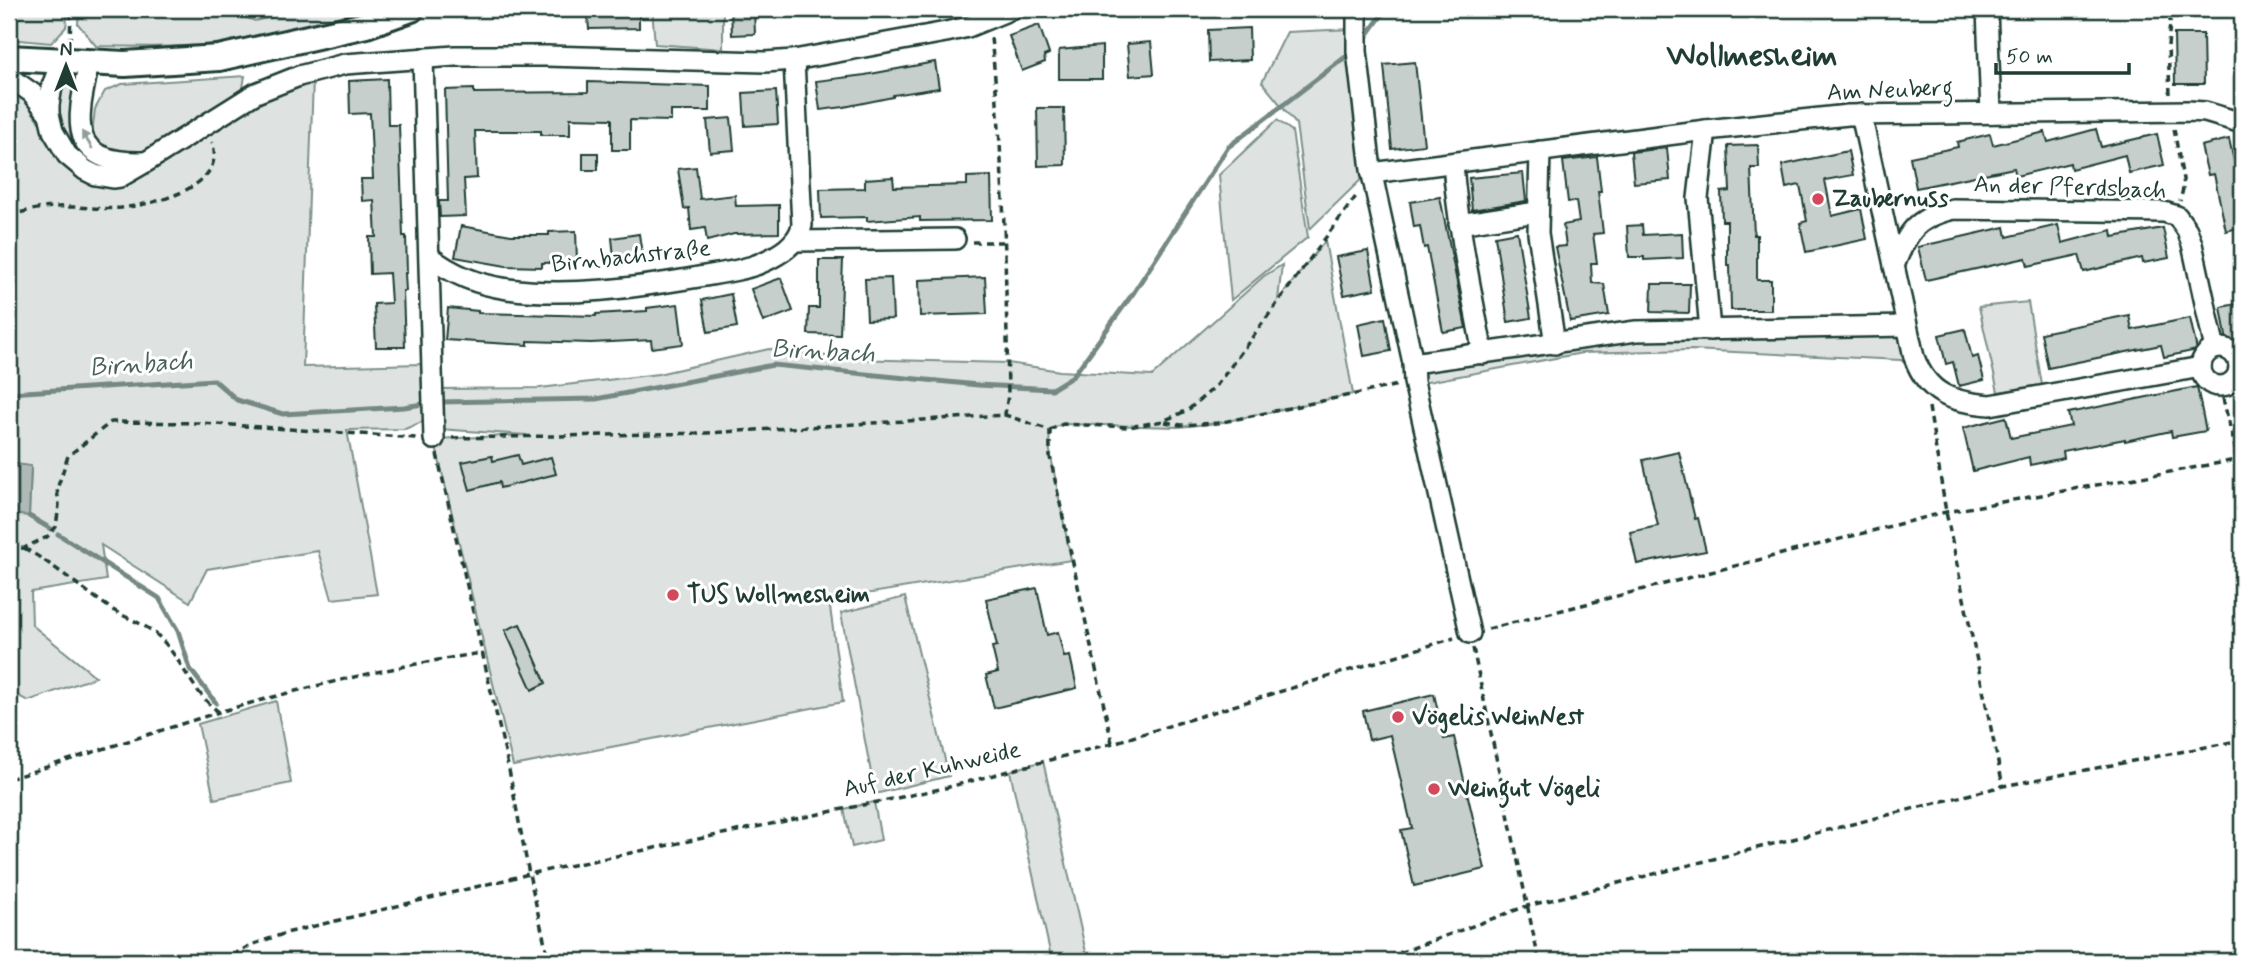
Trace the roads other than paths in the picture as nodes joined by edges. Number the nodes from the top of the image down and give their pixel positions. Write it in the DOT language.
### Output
graph roads {
  1 [pos="411,9"];
  2 [pos="1012,9"];
  3 [pos="1987,9"];
  4 [pos="1356,12"];
  5 [pos="9,58"];
  6 [pos="423,58"];
  7 [pos="794,60"];
  8 [pos="73,63"];
  9 [pos="9,77"];
  10 [pos="1991,113"];
  11 [pos="49,114"];
  12 [pos="1860,114"];
  13 [pos="2242,123"];
  14 [pos="1706,130"];
  15 [pos="1539,151"];
  16 [pos="146,162"];
  17 [pos="1453,164"];
  18 [pos="1372,173"];
  19 [pos="1537,212"];
  20 [pos="1459,224"];
  21 [pos="955,239"];
  22 [pos="795,241"];
  23 [pos="430,257"];
  24 [pos="1894,267"];
  25 [pos="1906,326"];
  26 [pos="1710,330"];
  27 [pos="1555,344"];
  28 [pos="2215,349"];
  29 [pos="1483,354"];
  30 [pos="2240,363"];
  31 [pos="2201,367"];
  32 [pos="1413,373"];
  33 [pos="434,439"];
  34 [pos="1470,633"];
  1 -- 8 [label="main road"];
  2 -- 7 [label="street"];
  3 -- 10 [label="street"];
  4 -- 18 [label="street"];
  5 -- 8 [label="main road"];
  6 -- 7 [label="street"];
  6 -- 16 [label="street"];
  6 -- 23 [label="street"];
  7 -- 22 [label="street"];
  8 -- 11 [label="street"];
  16 -- 8 [label="street, one-way"];
  9 -- 11 [label="street"];
  10 -- 12 [label="street, Am Neuberg"];
  10 -- 13 [label="street, Am Neuberg"];
  11 -- 16 [label="street"];
  12 -- 14 [label="street, Am Neuberg"];
  12 -- 24 [label="street"];
  14 -- 15 [label="street, Am Neuberg"];
  14 -- 26 [label="street"];
  15 -- 17 [label="street, Am Neuberg"];
  15 -- 19 [label="street"];
  17 -- 18 [label="street, Am Neuberg"];
  17 -- 20 [label="street"];
  18 -- 32 [label="street"];
  19 -- 20 [label="street"];
  19 -- 27 [label="street"];
  20 -- 29 [label="street"];
  21 -- 22 [label="street"];
  22 -- 23 [label="street, Birnbachstraße"];
  23 -- 33 [label="street"];
  24 -- 25 [label="street"];
  24 -- 28 [label="street, An der Pferdsbach"];
  25 -- 26 [label="street"];
  25 -- 31 [label="street"];
  26 -- 27 [label="street"];
  27 -- 29 [label="street"];
  28 -- 30 [label="street"];
  28 -- 31 [label="street"];
  29 -- 32 [label="street"];
  30 -- 31 [label="street"];
  32 -- 34 [label="street"];
}
